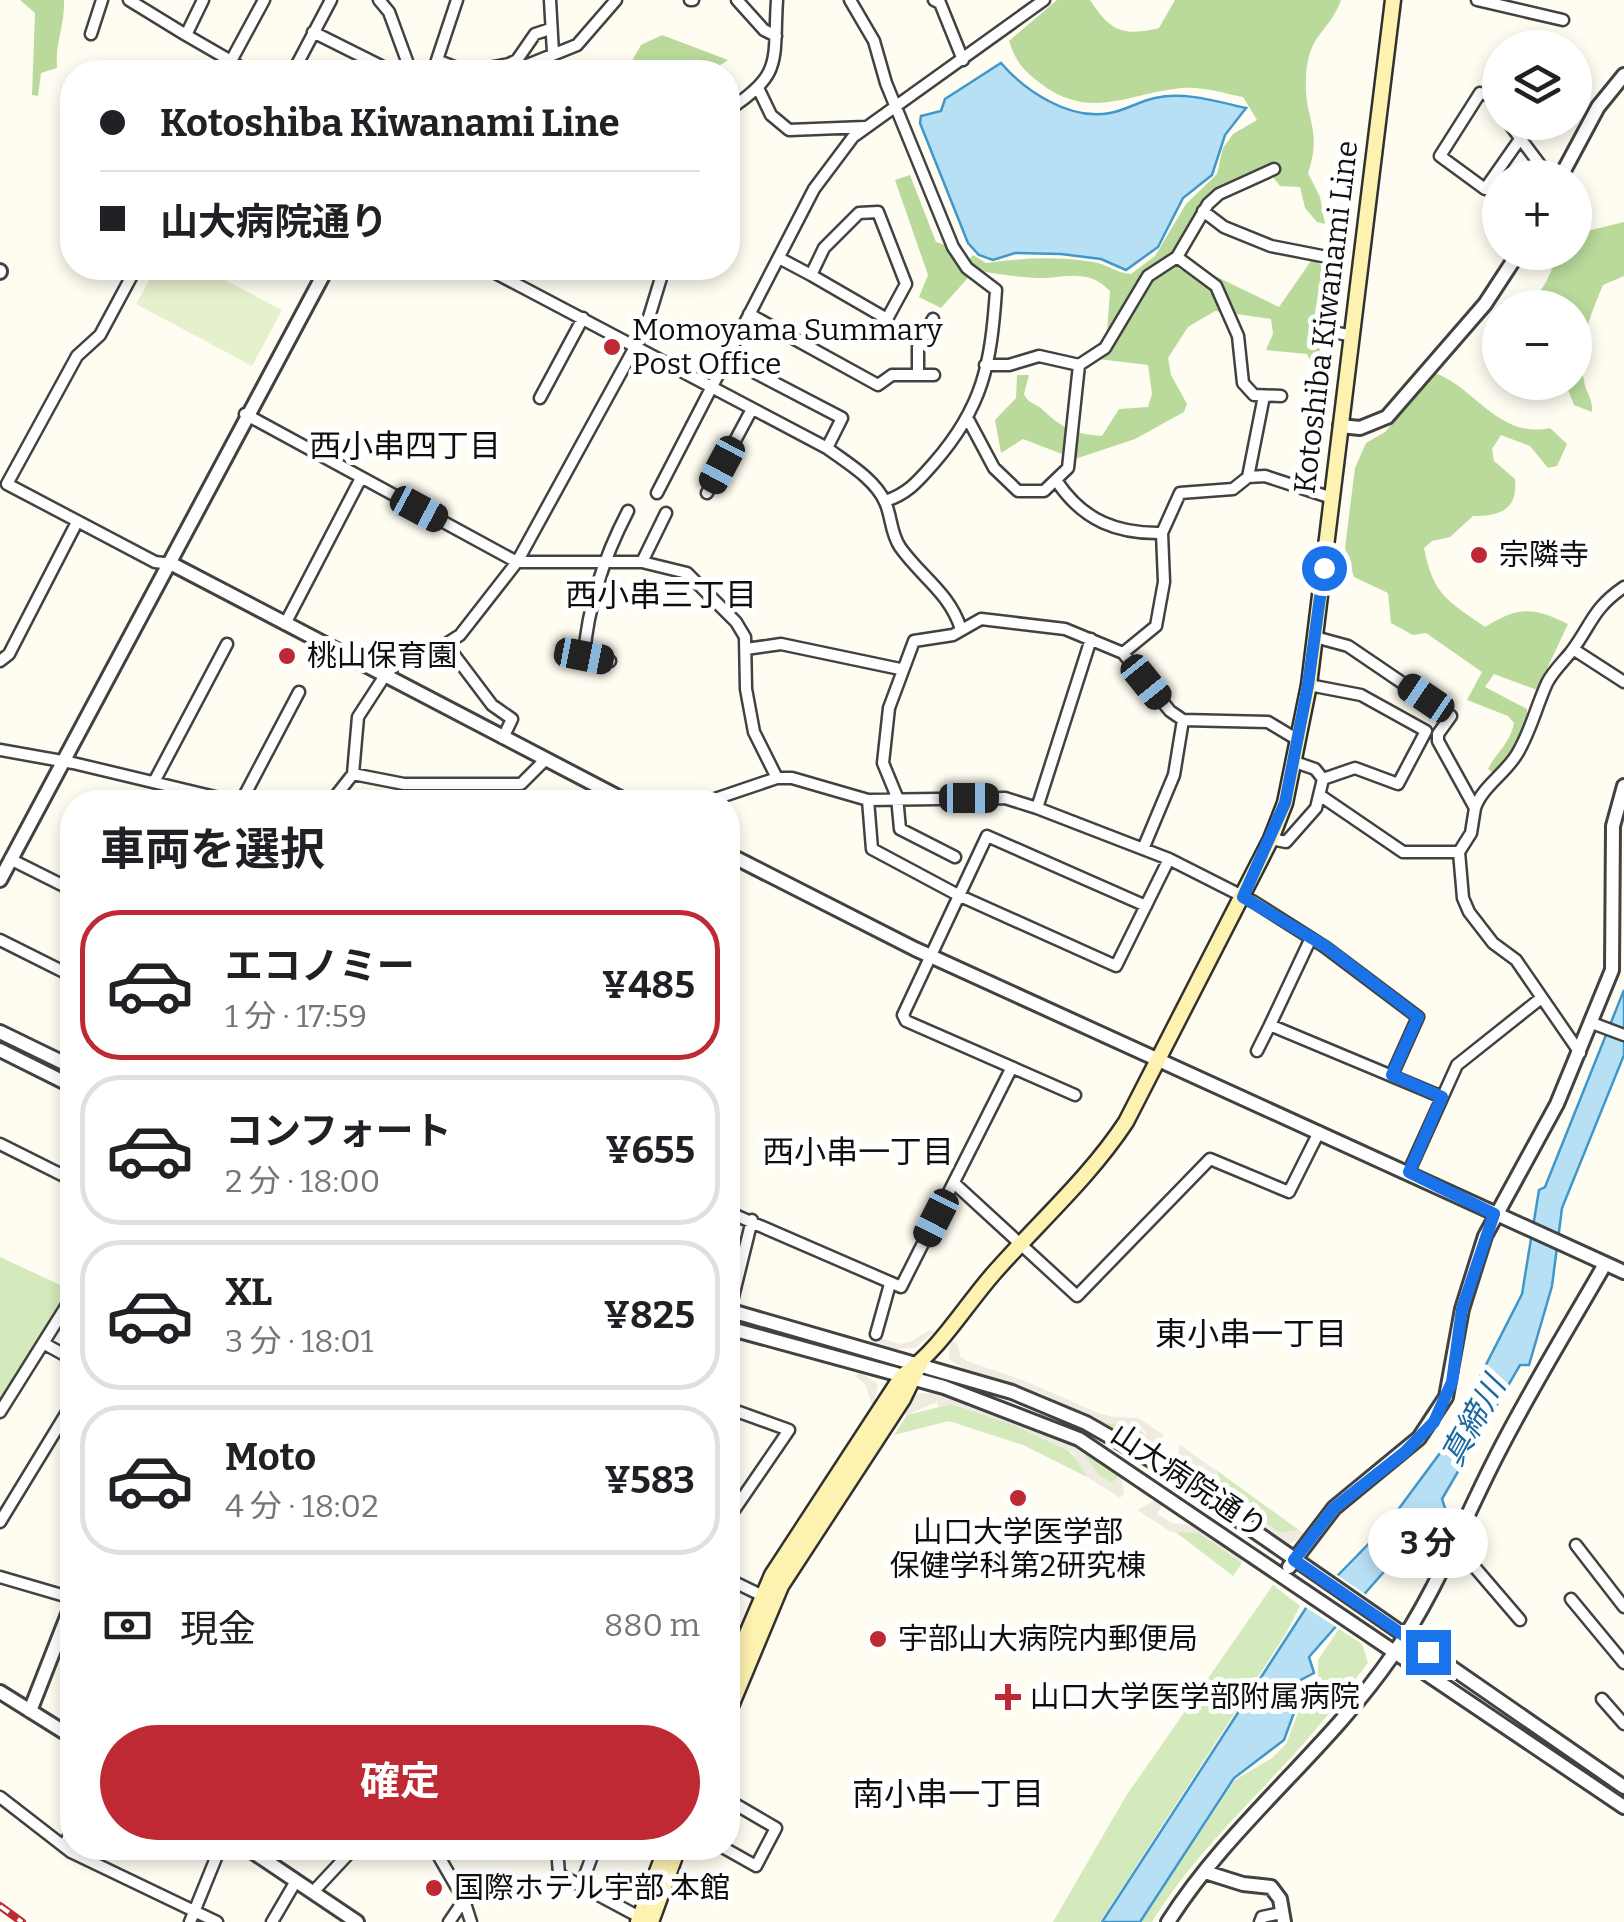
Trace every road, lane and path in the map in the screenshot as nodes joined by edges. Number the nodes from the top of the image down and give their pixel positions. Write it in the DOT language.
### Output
graph roads {
  1 [pos="102,0"];
  2 [pos="129,0"];
  3 [pos="202,0"];
  4 [pos="264,0"];
  5 [pos="331,0"];
  6 [pos="379,0"];
  7 [pos="457,0"];
  8 [pos="550,0"];
  9 [pos="616,0"];
  10 [pos="737,0"];
  11 [pos="776,0"];
  12 [pos="850,0"];
  13 [pos="934,0"];
  14 [pos="1044,0"];
  15 [pos="1392,0"];
  16 [pos="1478,0"];
  17 [pos="1533,6"];
  18 [pos="1563,20"];
  19 [pos="550,30"];
  20 [pos="314,32"];
  21 [pos="91,34"];
  22 [pos="186,35"];
  23 [pos="776,36"];
  24 [pos="553,53"];
  25 [pos="229,60"];
  26 [pos="232,60"];
  27 [pos="299,60"];
  28 [pos="369,60"];
  29 [pos="407,60"];
  30 [pos="438,60"];
  31 [pos="517,60"];
  32 [pos="537,60"];
  33 [pos="963,60"];
  34 [pos="1624,75"];
  35 [pos="759,90"];
  36 [pos="1482,93"];
  37 [pos="740,102"];
  38 [pos="896,107"];
  39 [pos="866,128"];
  40 [pos="1519,140"];
  41 [pos="1521,140"];
  42 [pos="1536,160"];
  43 [pos="1570,160"];
  44 [pos="1274,169"];
  45 [pos="1204,211"];
  46 [pos="1177,257"];
  47 [pos="779,258"];
  48 [pos="1507,270"];
  49 [pos="811,276"];
  50 [pos="130,280"];
  51 [pos="320,280"];
  52 [pos="509,280"];
  53 [pos="661,280"];
  54 [pos="750,314"];
  55 [pos="583,318"];
  56 [pos="933,318"];
  57 [pos="1353,336"];
  58 [pos="636,346"];
  59 [pos="727,358"];
  60 [pos="985,365"];
  61 [pos="1080,365"];
  62 [pos="918,375"];
  63 [pos="934,376"];
  64 [pos="712,386"];
  65 [pos="1264,396"];
  66 [pos="1281,396"];
  67 [pos="540,398"];
  68 [pos="752,410"];
  69 [pos="245,414"];
  70 [pos="968,421"];
  71 [pos="1340,426"];
  72 [pos="827,448"];
  73 [pos="1248,477"];
  74 [pos="361,478"];
  75 [pos="1058,483"];
  76 [pos="707,493"];
  77 [pos="658,494"];
  78 [pos="1332,498"];
  79 [pos="885,501"];
  80 [pos="628,511"];
  81 [pos="666,513"];
  82 [pos="78,522"];
  83 [pos="1162,533"];
  84 [pos="517,562"];
  85 [pos="642,562"];
  86 [pos="172,564"];
  87 [pos="602,564"];
  88 [pos="1624,587"];
  89 [pos="284,624"];
  90 [pos="961,629"];
  91 [pos="1315,636"];
  92 [pos="1091,639"];
  93 [pos="226,644"];
  94 [pos="446,644"];
  95 [pos="746,648"];
  96 [pos="1573,649"];
  97 [pos="1123,654"];
  98 [pos="0,661"];
  99 [pos="610,661"];
  100 [pos="900,668"];
  101 [pos="384,677"];
  102 [pos="1624,682"];
  103 [pos="1308,685"];
  104 [pos="299,692"];
  105 [pos="1183,720"];
  106 [pos="503,738"];
  107 [pos="1298,740"];
  108 [pos="0,750"];
  109 [pos="545,760"];
  110 [pos="63,762"];
  111 [pos="1295,762"];
  112 [pos="353,774"];
  113 [pos="777,778"];
  114 [pos="1323,779"];
  115 [pos="154,782"];
  116 [pos="1624,786"];
  117 [pos="188,790"];
  118 [pos="246,790"];
  119 [pos="340,790"];
  120 [pos="604,790"];
  121 [pos="740,791"];
  122 [pos="1321,796"];
  123 [pos="898,797"];
  124 [pos="868,800"];
  125 [pos="1037,808"];
  126 [pos="1475,808"];
  127 [pos="1272,839"];
  128 [pos="1143,848"];
  129 [pos="1459,852"];
  130 [pos="955,857"];
  131 [pos="1169,859"];
  132 [pos="10,860"];
  133 [pos="740,860"];
  134 [pos="0,878"];
  135 [pos="60,884"];
  136 [pos="958,896"];
  137 [pos="1243,897"];
  138 [pos="1146,906"];
  139 [pos="1311,938"];
  140 [pos="0,940"];
  141 [pos="930,956"];
  142 [pos="60,970"];
  143 [pos="1540,999"];
  144 [pos="1596,1024"];
  145 [pos="1270,1025"];
  146 [pos="0,1032"];
  147 [pos="1624,1034"];
  148 [pos="0,1050"];
  149 [pos="1257,1051"];
  150 [pos="1580,1053"];
  151 [pos="1156,1058"];
  152 [pos="60,1061"];
  153 [pos="1011,1069"];
  154 [pos="1392,1075"];
  155 [pos="60,1080"];
  156 [pos="1075,1096"];
  157 [pos="1442,1097"];
  158 [pos="1319,1132"];
  159 [pos="0,1144"];
  160 [pos="1409,1172"];
  161 [pos="60,1174"];
  162 [pos="954,1183"];
  163 [pos="1494,1214"];
  164 [pos="740,1216"];
  165 [pos="752,1220"];
  166 [pos="1020,1244"];
  167 [pos="740,1266"];
  168 [pos="1617,1266"];
  169 [pos="890,1284"];
  170 [pos="60,1316"];
  171 [pos="740,1316"];
  172 [pos="740,1331"];
  173 [pos="876,1334"];
  174 [pos="43,1343"];
  175 [pos="60,1352"];
  176 [pos="920,1364"];
  177 [pos="908,1378"];
  178 [pos="0,1412"];
  179 [pos="740,1416"];
  180 [pos="60,1424"];
  181 [pos="740,1501"];
  182 [pos="0,1522"];
  183 [pos="1576,1545"];
  184 [pos="1452,1554"];
  185 [pos="1294,1560"];
  186 [pos="1284,1574"];
  187 [pos="0,1577"];
  188 [pos="740,1585"];
  189 [pos="60,1597"];
  190 [pos="768,1598"];
  191 [pos="1571,1598"];
  192 [pos="1624,1607"];
  193 [pos="1520,1620"];
  194 [pos="60,1632"];
  195 [pos="1405,1637"];
  196 [pos="1395,1652"];
  197 [pos="740,1654"];
  198 [pos="1624,1663"];
  199 [pos="740,1679"];
  200 [pos="0,1692"];
  201 [pos="1602,1700"];
  202 [pos="30,1711"];
  203 [pos="1624,1724"];
  204 [pos="60,1730"];
  205 [pos="1624,1787"];
  206 [pos="0,1797"];
  207 [pos="740,1807"];
  208 [pos="1624,1807"];
  209 [pos="60,1840"];
  210 [pos="740,1857"];
  211 [pos="86,1860"];
  212 [pos="215,1860"];
  213 [pos="265,1860"];
  214 [pos="343,1860"];
  215 [pos="441,1860"];
  216 [pos="558,1860"];
  217 [pos="591,1860"];
  218 [pos="663,1860"];
  219 [pos="673,1860"];
  220 [pos="1206,1872"];
  221 [pos="296,1880"];
  222 [pos="581,1886"];
  223 [pos="313,1892"];
  224 [pos="464,1900"];
  225 [pos="192,1917"];
  226 [pos="1283,1918"];
  227 [pos="645,1921"];
  228 [pos="218,1922"];
  229 [pos="272,1922"];
  230 [pos="357,1922"];
  231 [pos="449,1922"];
  232 [pos="471,1922"];
  233 [pos="1168,1922"];
  234 [pos="1260,1922"];
  1 -- 21 [label="street"];
  2 -- 22 [label="street"];
  3 -- 22 [label="street"];
  4 -- 26 [label="street"];
  5 -- 20 [label="street"];
  6 -- 29 [label="street"];
  7 -- 30 [label="street"];
  8 -- 19 [label="street"];
  9 -- 24 [label="street"];
  10 -- 23 [label="street"];
  11 -- 23 [label="street"];
  12 -- 38 [label="street"];
  13 -- 33 [label="street"];
  14 -- 33 [label="street"];
  15 -- 57 [label="main road, Kotoshiba Kiwanami Line"];
  16 -- 17 [label="street"];
  17 -- 18 [label="street"];
  19 -- 24 [label="street"];
  19 -- 31 [label="street"];
  20 -- 27 [label="street"];
  20 -- 28 [label="street"];
  22 -- 25 [label="street"];
  23 -- 35 [label="street"];
  24 -- 32 [label="street"];
  33 -- 38 [label="street"];
  34 -- 43 [label="street"];
  35 -- 37 [label="street"];
  35 -- 39 [label="street"];
  36 -- 40 [label="street"];
  38 -- 39 [label="street"];
  38 -- 60 [label="street"];
  39 -- 47 [label="street"];
  41 -- 42 [label="street"];
  44 -- 45 [label="street"];
  45 -- 46 [label="street"];
  45 -- 57 [label="street"];
  46 -- 61 [label="street"];
  46 -- 65 [label="street"];
  47 -- 49 [label="street"];
  47 -- 54 [label="street"];
  48 -- 71 [label="street"];
  49 -- 49 [label="street"];
  50 -- 82 [label="street"];
  51 -- 69 [label="street"];
  52 -- 55 [label="street"];
  53 -- 58 [label="street"];
  54 -- 59 [label="street"];
  54 -- 62 [label="street"];
  55 -- 58 [label="street"];
  55 -- 67 [label="street"];
  56 -- 62 [label="street"];
  57 -- 71 [label="main road, Kotoshiba Kiwanami Line"];
  58 -- 64 [label="street"];
  58 -- 84 [label="street"];
  59 -- 64 [label="street"];
  59 -- 72 [label="street"];
  60 -- 61 [label="street"];
  60 -- 70 [label="street"];
  61 -- 75 [label="street"];
  62 -- 63 [label="street"];
  64 -- 68 [label="street"];
  64 -- 77 [label="street"];
  65 -- 66 [label="street"];
  65 -- 73 [label="street"];
  68 -- 72 [label="street"];
  68 -- 76 [label="street"];
  69 -- 74 [label="street"];
  69 -- 86 [label="street"];
  70 -- 75 [label="street"];
  70 -- 79 [label="street"];
  71 -- 78 [label="main road, Kotoshiba Kiwanami Line"];
  72 -- 79 [label="street"];
  73 -- 78 [label="street"];
  73 -- 83 [label="street"];
  74 -- 84 [label="street"];
  74 -- 89 [label="street"];
  75 -- 83 [label="street"];
  78 -- 91 [label="main road, Kotoshiba Kiwanami Line"];
  79 -- 90 [label="street"];
  80 -- 87 [label="street"];
  81 -- 85 [label="street"];
  82 -- 86 [label="street"];
  82 -- 98 [label="street"];
  83 -- 97 [label="street"];
  84 -- 87 [label="street"];
  84 -- 94 [label="street"];
  85 -- 87 [label="street"];
  85 -- 95 [label="street"];
  86 -- 89 [label="street"];
  86 -- 110 [label="street"];
  87 -- 99 [label="street"];
  88 -- 96 [label="street"];
  89 -- 101 [label="street"];
  90 -- 92 [label="street"];
  90 -- 100 [label="street"];
  91 -- 103 [label="main road, Kotoshiba Kiwanami Line"];
  91 -- 126 [label="street"];
  92 -- 97 [label="street"];
  92 -- 125 [label="street"];
  93 -- 115 [label="street"];
  94 -- 101 [label="street"];
  94 -- 106 [label="street"];
  95 -- 100 [label="street"];
  95 -- 113 [label="street"];
  96 -- 102 [label="street"];
  96 -- 126 [label="street"];
  97 -- 105 [label="street"];
  100 -- 123 [label="street"];
  101 -- 106 [label="street"];
  101 -- 112 [label="street"];
  103 -- 107 [label="main road, Kotoshiba Kiwanami Line"];
  103 -- 114 [label="street"];
  104 -- 118 [label="street"];
  105 -- 107 [label="street"];
  105 -- 128 [label="street"];
  106 -- 109 [label="street"];
  107 -- 111 [label="main road, Kotoshiba Kiwanami Line"];
  108 -- 110 [label="street"];
  109 -- 112 [label="street"];
  109 -- 120 [label="street"];
  110 -- 115 [label="street"];
  110 -- 132 [label="street"];
  111 -- 114 [label="street"];
  111 -- 127 [label="main road, Kotoshiba Kiwanami Line"];
  112 -- 119 [label="street"];
  113 -- 121 [label="street"];
  113 -- 124 [label="street"];
  114 -- 122 [label="street"];
  115 -- 117 [label="street"];
  116 -- 144 [label="street"];
  122 -- 127 [label="street"];
  122 -- 129 [label="street"];
  123 -- 124 [label="street"];
  123 -- 125 [label="street"];
  123 -- 130 [label="street"];
  124 -- 136 [label="street"];
  125 -- 128 [label="street"];
  126 -- 129 [label="street"];
  127 -- 137 [label="main road, Kotoshiba Kiwanami Line"];
  128 -- 131 [label="street"];
  129 -- 143 [label="street"];
  131 -- 137 [label="street"];
  131 -- 138 [label="street"];
  132 -- 134 [label="street"];
  132 -- 135 [label="street"];
  133 -- 141 [label="street"];
  136 -- 138 [label="street"];
  136 -- 138 [label="street"];
  136 -- 141 [label="street"];
  137 -- 139 [label="street"];
  137 -- 151 [label="main road, Kotoshiba Kiwanami Line"];
  139 -- 145 [label="street"];
  139 -- 154 [label="street"];
  140 -- 142 [label="street"];
  141 -- 151 [label="street"];
  141 -- 153 [label="street"];
  143 -- 150 [label="street"];
  143 -- 157 [label="street"];
  144 -- 147 [label="street"];
  144 -- 150 [label="street"];
  145 -- 149 [label="street"];
  145 -- 154 [label="street"];
  146 -- 152 [label="street"];
  148 -- 155 [label="street"];
  150 -- 163 [label="street"];
  151 -- 158 [label="street"];
  151 -- 166 [label="main road, Kotoshiba Kiwanami Line"];
  153 -- 156 [label="street"];
  153 -- 162 [label="street"];
  154 -- 157 [label="street"];
  157 -- 160 [label="street"];
  158 -- 160 [label="street"];
  158 -- 166 [label="street"];
  159 -- 161 [label="street"];
  160 -- 163 [label="street"];
  162 -- 166 [label="street"];
  162 -- 169 [label="street"];
  163 -- 168 [label="street"];
  163 -- 185 [label="street"];
  164 -- 165 [label="street"];
  165 -- 167 [label="street"];
  165 -- 169 [label="street"];
  166 -- 176 [label="main road, Kotoshiba Kiwanami Line"];
  168 -- 184 [label="street"];
  169 -- 173 [label="street"];
  170 -- 174 [label="street"];
  171 -- 176 [label="street, 山大病院通り"];
  172 -- 177 [label="street, 山大病院通り"];
  174 -- 175 [label="street"];
  174 -- 178 [label="street"];
  176 -- 177 [label="main road, Kotoshiba Kiwanami Line"];
  176 -- 185 [label="street, 山大病院通り"];
  177 -- 186 [label="street, 山大病院通り"];
  177 -- 190 [label="main road, Kotoshiba Kiwanami Line"];
  179 -- 181 [label="street"];
  180 -- 182 [label="street"];
  183 -- 192 [label="street"];
  184 -- 193 [label="street"];
  184 -- 195 [label="street"];
  185 -- 186 [label="street"];
  185 -- 195 [label="street, 山大病院通り"];
  186 -- 196 [label="street, 山大病院通り"];
  187 -- 189 [label="street"];
  188 -- 190 [label="street"];
  190 -- 197 [label="main road, Kotoshiba Kiwanami Line"];
  190 -- 199 [label="main road, Kotoshiba Kiwanami Line"];
  191 -- 198 [label="street"];
  194 -- 202 [label="street"];
  195 -- 196 [label="street"];
  195 -- 205 [label="street, 山大病院通り"];
  196 -- 208 [label="street, 山大病院通り"];
  196 -- 220 [label="street"];
  200 -- 202 [label="street"];
  201 -- 203 [label="street"];
  202 -- 204 [label="street"];
  206 -- 209 [label="street"];
  207 -- 210 [label="street"];
  211 -- 225 [label="street"];
  212 -- 225 [label="street"];
  213 -- 221 [label="street"];
  214 -- 223 [label="street"];
  215 -- 224 [label="street"];
  216 -- 222 [label="street"];
  217 -- 222 [label="street"];
  218 -- 227 [label="main road"];
  219 -- 227 [label="main road"];
  220 -- 226 [label="street"];
  220 -- 233 [label="street"];
  221 -- 223 [label="street"];
  221 -- 229 [label="street"];
  222 -- 227 [label="street"];
  223 -- 230 [label="street"];
  224 -- 231 [label="street"];
  224 -- 232 [label="street"];
  225 -- 228 [label="street"];
  226 -- 234 [label="street"];
}
